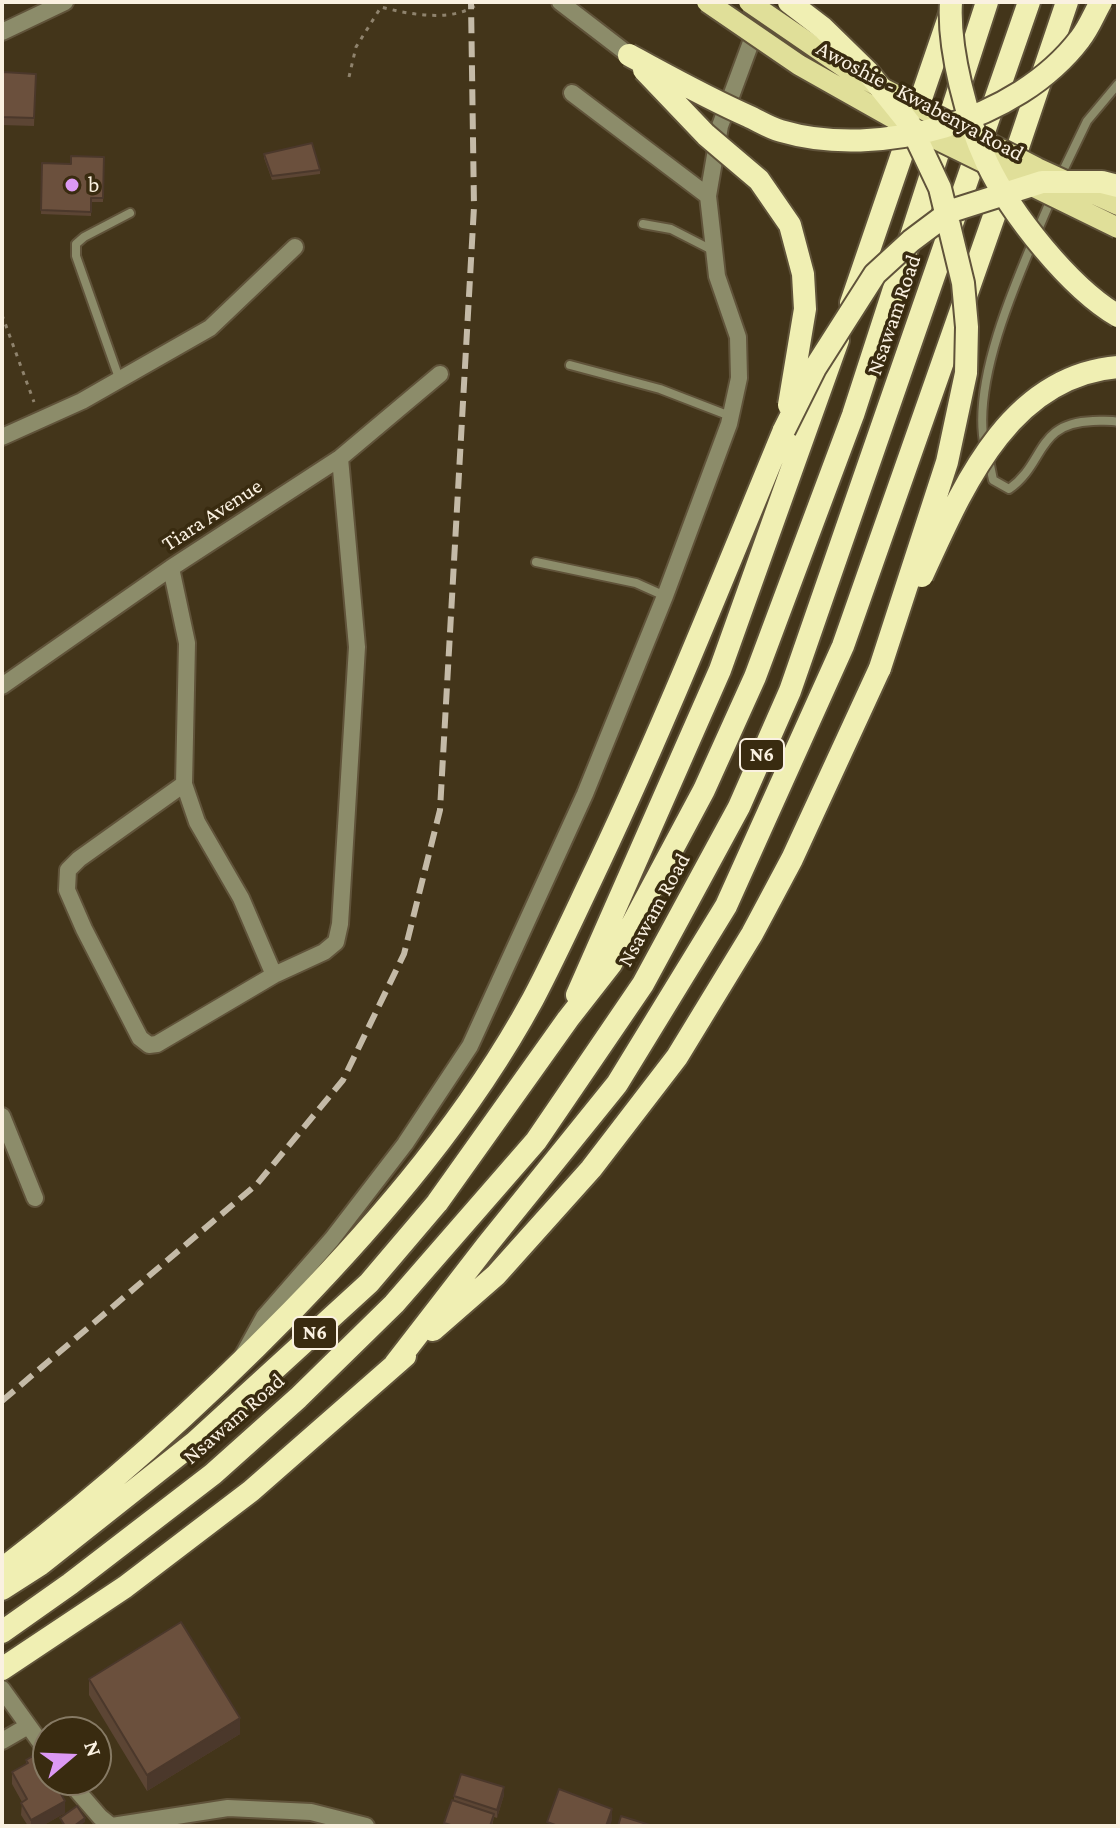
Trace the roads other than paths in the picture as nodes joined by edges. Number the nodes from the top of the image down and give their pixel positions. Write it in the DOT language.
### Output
graph roads {
  1 [pos="65,2"];
  2 [pos="560,2"];
  3 [pos="707,2"];
  4 [pos="749,2"];
  5 [pos="766,2"];
  6 [pos="789,2"];
  7 [pos="953,2"];
  8 [pos="987,2"];
  9 [pos="1029,2"];
  10 [pos="1067,2"];
  11 [pos="1101,2"];
  12 [pos="2,32"];
  13 [pos="629,55"];
  14 [pos="1118,84"];
  15 [pos="572,93"];
  16 [pos="1118,186"];
  17 [pos="708,196"];
  18 [pos="1118,205"];
  19 [pos="130,213"];
  20 [pos="643,224"];
  21 [pos="1118,228"];
  22 [pos="295,247"];
  23 [pos="714,252"];
  24 [pos="1118,316"];
  25 [pos="570,365"];
  26 [pos="1118,367"];
  27 [pos="440,374"];
  28 [pos="119,378"];
  29 [pos="730,416"];
  30 [pos="1118,422"];
  31 [pos="784,430"];
  32 [pos="2,437"];
  33 [pos="340,458"];
  34 [pos="536,562"];
  35 [pos="171,568"];
  36 [pos="665,596"];
  37 [pos="880,668"];
  38 [pos="2,686"];
  39 [pos="184,784"];
  40 [pos="274,975"];
  41 [pos="568,1019"];
  42 [pos="2,1116"];
  43 [pos="35,1198"];
  44 [pos="395,1364"];
  45 [pos="238,1367"];
  46 [pos="2,1569"];
  47 [pos="2,1589"];
  48 [pos="2,1632"];
  49 [pos="2,1669"];
  50 [pos="2,1689"];
  51 [pos="28,1726"];
  52 [pos="32,1731"];
  53 [pos="2,1741"];
  54 [pos="82,1796"];
  55 [pos="111,1826"];
  56 [pos="366,1826"];
  1 -- 12 [label="street"];
  2 -- 13 [label="street"];
  3 -- 21 [label="main road, Awoshie - Kwabenya Road, bridge"];
  4 -- 18 [label="main road, Awoshie - Kwabenya Road, bridge"];
  5 -- 17 [label="street"];
  6 -- 37 [label="highway, bridge"];
  7 -- 24 [label="highway, bridge"];
  7 -- 41 [label="highway"];
  8 -- 41 [label="highway, Nsawam Road / N6"];
  9 -- 48 [label="highway, Nsawam Road / N6"];
  10 -- 44 [label="highway"];
  11 -- 13 [label="highway, bridge"];
  13 -- 31 [label="highway, bridge"];
  14 -- 30 [label="lane"];
  15 -- 17 [label="street"];
  16 -- 31 [label="highway, bridge"];
  17 -- 23 [label="street"];
  19 -- 28 [label="lane"];
  20 -- 23 [label="lane"];
  22 -- 28 [label="street"];
  23 -- 29 [label="street"];
  25 -- 29 [label="lane"];
  26 -- 37 [label="highway, bridge"];
  27 -- 33 [label="street, Tiara Avenue"];
  28 -- 32 [label="street"];
  29 -- 36 [label="street"];
  31 -- 45 [label="highway"];
  33 -- 35 [label="street, Tiara Avenue"];
  33 -- 40 [label="street"];
  34 -- 36 [label="lane"];
  35 -- 38 [label="street, Tiara Avenue"];
  35 -- 39 [label="street"];
  36 -- 45 [label="street"];
  37 -- 44 [label="highway"];
  39 -- 40 [label="street"];
  39 -- 40 [label="street"];
  41 -- 47 [label="highway, Nsawam Road / N6"];
  42 -- 43 [label="street"];
  44 -- 49 [label="highway"];
  45 -- 46 [label="highway"];
  50 -- 51 [label="street"];
  51 -- 52 [label="street"];
  51 -- 53 [label="street"];
  54 -- 55 [label="street"];
  55 -- 56 [label="street"];
}
